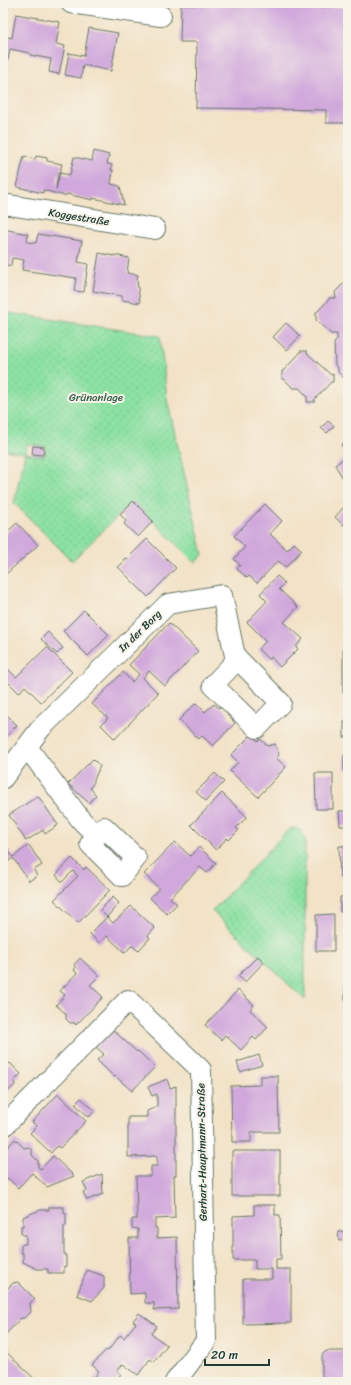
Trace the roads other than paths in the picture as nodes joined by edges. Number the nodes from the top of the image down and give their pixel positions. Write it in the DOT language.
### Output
graph roads {
  1 [pos="71,3"];
  2 [pos="161,16"];
  3 [pos="3,204"];
  4 [pos="155,229"];
  5 [pos="237,660"];
  6 [pos="27,747"];
  7 [pos="3,778"];
  8 [pos="97,836"];
  9 [pos="3,1127"];
  10 [pos="175,1382"];
  1 -- 2 [label="street"];
  3 -- 4 [label="street, Koggestraße"];
  5 -- 6 [label="street, In der Borg"];
  6 -- 7 [label="street, In der Borg"];
  6 -- 8 [label="street"];
  9 -- 10 [label="street, Gerhart-Hauptmann-Straße"];
}
